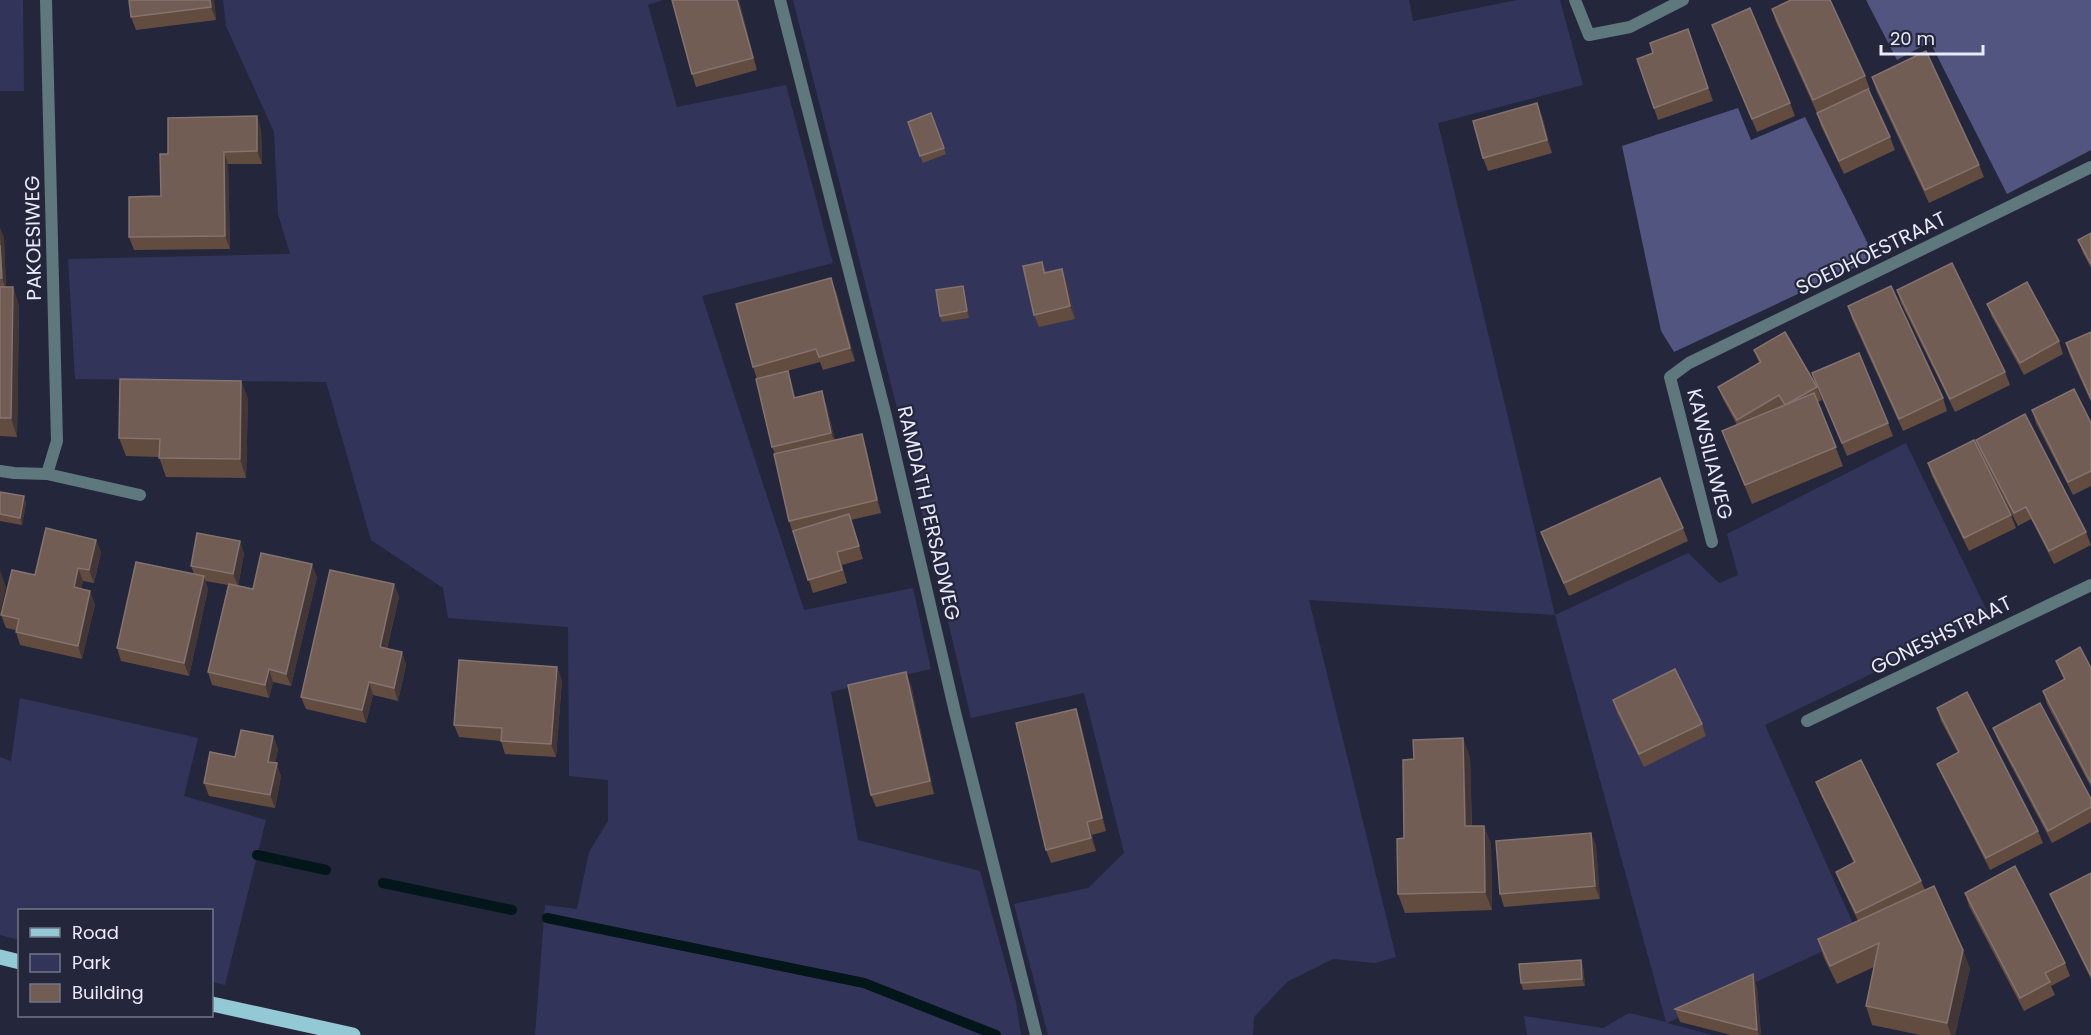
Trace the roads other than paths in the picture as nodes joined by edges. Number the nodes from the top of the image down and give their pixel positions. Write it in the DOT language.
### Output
graph roads {
  1 [pos="46,0"];
  2 [pos="780,0"];
  3 [pos="1575,0"];
  4 [pos="1683,0"];
  5 [pos="2091,167"];
  6 [pos="1670,377"];
  7 [pos="0,471"];
  8 [pos="47,474"];
  9 [pos="140,495"];
  10 [pos="1712,542"];
  11 [pos="2091,585"];
  12 [pos="1807,721"];
  13 [pos="0,957"];
  14 [pos="18,962"];
  15 [pos="213,1004"];
  16 [pos="352,1035"];
  17 [pos="1036,1035"];
  1 -- 8 [label="street, PAKOESIWEG"];
  2 -- 17 [label="street, RAMDATH PERSADWEG"];
  3 -- 4 [label="street"];
  5 -- 6 [label="street, SOEDHOESTRAAT"];
  6 -- 10 [label="street, KAWSILIAWEG"];
  7 -- 8 [label="street"];
  8 -- 9 [label="street"];
  11 -- 12 [label="street, GONESHSTRAAT"];
  13 -- 14 [label="main road"];
  15 -- 16 [label="main road"];
}
